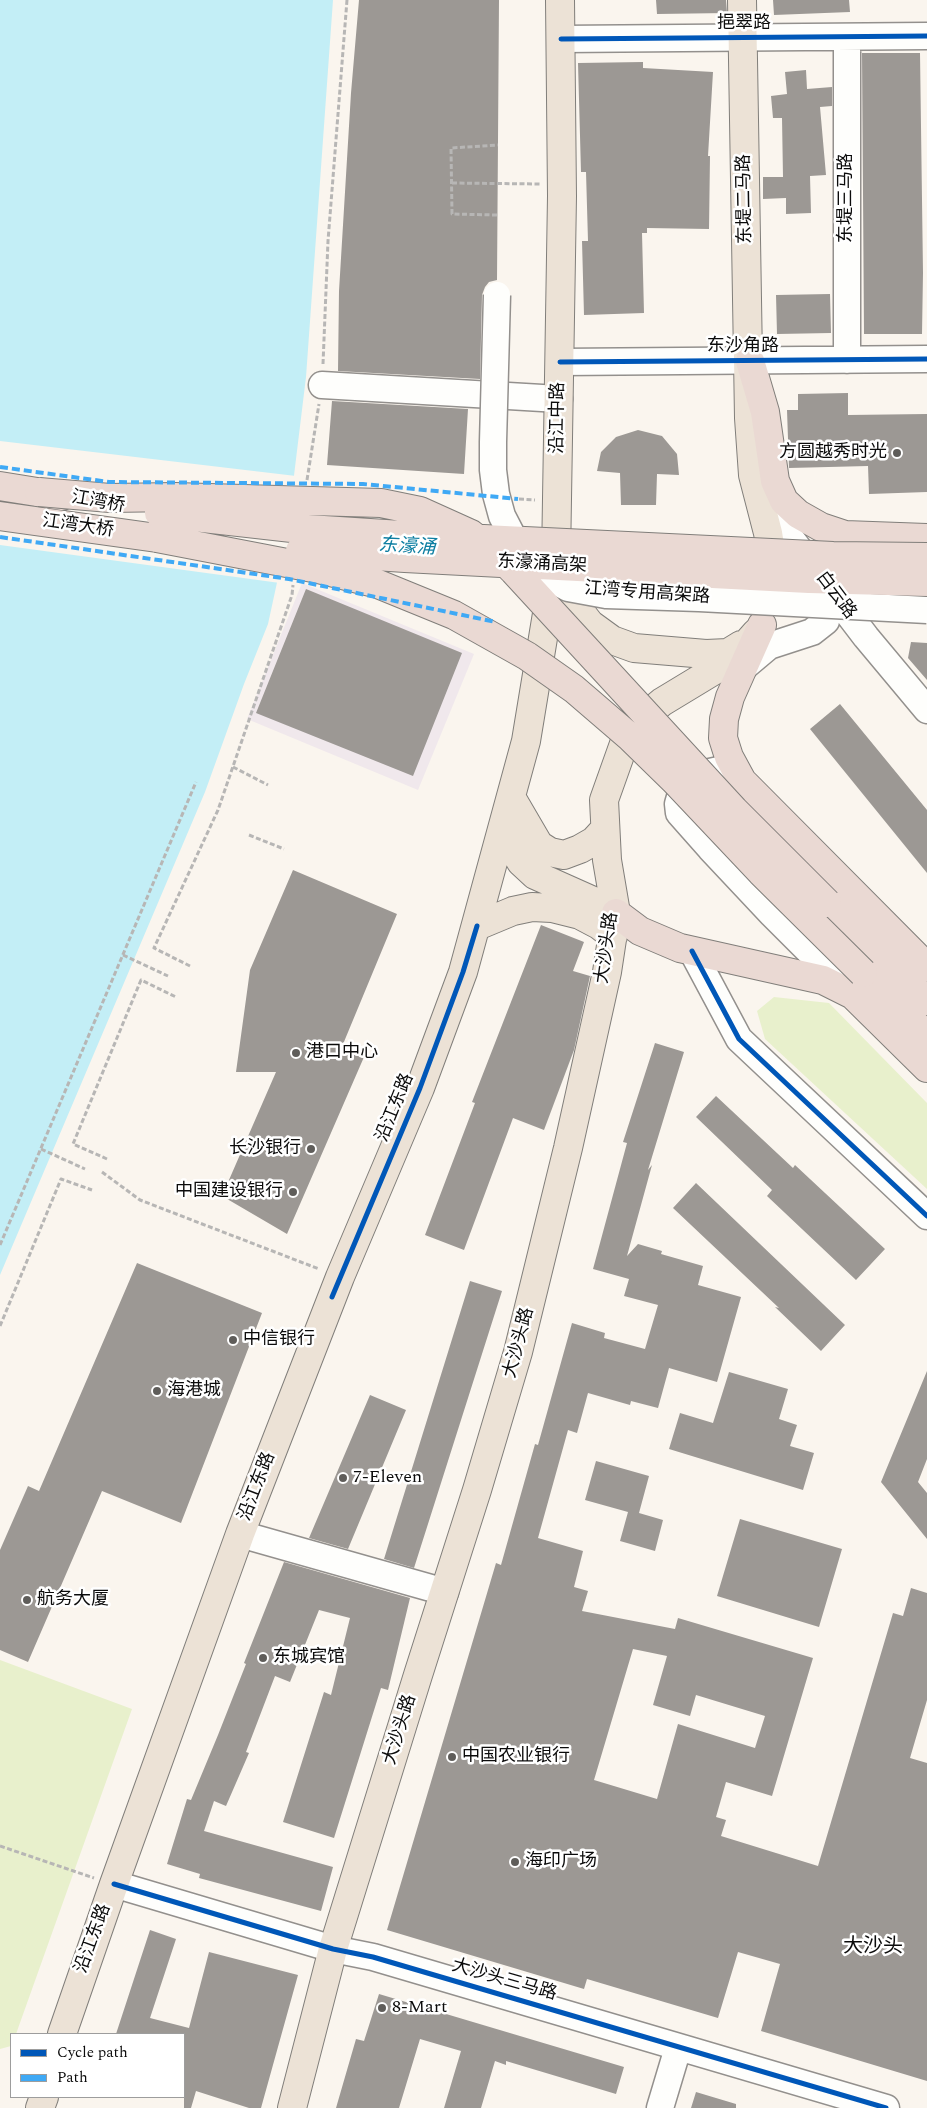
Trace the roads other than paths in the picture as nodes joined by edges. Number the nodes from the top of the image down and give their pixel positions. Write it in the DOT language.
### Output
graph roads {
  1 [pos="560,0"];
  2 [pos="742,0"];
  3 [pos="927,36"];
  4 [pos="847,37"];
  5 [pos="742,38"];
  6 [pos="561,39"];
  7 [pos="496,295"];
  8 [pos="927,359"];
  9 [pos="847,360"];
  10 [pos="750,361"];
  11 [pos="560,362"];
  12 [pos="322,385"];
  13 [pos="559,399"];
  14 [pos="753,475"];
  15 [pos="0,486"];
  16 [pos="39,492"];
  17 [pos="0,516"];
  18 [pos="157,526"];
  19 [pos="927,538"];
  20 [pos="927,557"];
  21 [pos="556,559"];
  22 [pos="927,582"];
  23 [pos="830,588"];
  24 [pos="927,610"];
  25 [pos="762,625"];
  26 [pos="744,667"];
  27 [pos="927,710"];
  28 [pos="742,781"];
  29 [pos="511,797"];
  30 [pos="605,829"];
  31 [pos="502,831"];
  32 [pos="614,925"];
  33 [pos="477,926"];
  34 [pos="692,951"];
  35 [pos="927,967"];
  36 [pos="858,984"];
  37 [pos="927,1001"];
  38 [pos="927,1036"];
  39 [pos="927,1068"];
  40 [pos="927,1216"];
  41 [pos="240,1534"];
  42 [pos="445,1592"];
  43 [pos="114,1884"];
  44 [pos="333,1949"];
  45 [pos="62,2033"];
  46 [pos="676,2055"];
  47 [pos="292,2108"];
  48 [pos="660,2108"];
  49 [pos="829,2108"];
  50 [pos="886,2108"];
  1 -- 6 [label="main road, 沿江中路"];
  2 -- 5 [label="main road, 东堤二马路"];
  3 -- 4 [label="street, 挹翠路"];
  4 -- 5 [label="street, 挹翠路"];
  4 -- 9 [label="street, 东堤三马路"];
  5 -- 6 [label="street, 挹翠路"];
  5 -- 10 [label="main road, 东堤二马路"];
  6 -- 11 [label="main road, 沿江中路"];
  7 -- 24 [label="street, 江湾专用高架路, bridge"];
  8 -- 9 [label="street, 东沙角路"];
  9 -- 10 [label="street, 东沙角路"];
  10 -- 11 [label="street, 东沙角路"];
  10 -- 14 [label="main road, 东堤二马路"];
  10 -- 19 [label="highway"];
  11 -- 13 [label="main road, 沿江中路"];
  12 -- 13 [label="street"];
  13 -- 21 [label="main road, 沿江中路"];
  14 -- 23 [label="street, 白云路"];
  14 -- 25 [label="main road, 东堤二马路"];
  15 -- 16 [label="highway, 江湾大桥"];
  16 -- 18 [label="highway, 江湾桥, bridge"];
  16 -- 37 [label="highway, bridge"];
  17 -- 18 [label="highway, 江湾大桥"];
  18 -- 20 [label="highway, bridge"];
  18 -- 22 [label="highway, 东濠涌高架, bridge"];
  18 -- 36 [label="highway, bridge"];
  21 -- 25 [label="main road"];
  21 -- 29 [label="main road, 沿江中路"];
  23 -- 26 [label="street"];
  23 -- 27 [label="street, 白云路"];
  25 -- 26 [label="highway"];
  25 -- 30 [label="main road, 大沙头路"];
  26 -- 28 [label="highway"];
  28 -- 35 [label="highway"];
  28 -- 36 [label="street"];
  29 -- 30 [label="main road"];
  29 -- 31 [label="main road, 沿江中路"];
  30 -- 32 [label="main road, 大沙头路"];
  31 -- 32 [label="main road"];
  31 -- 33 [label="main road, 沿江东路"];
  32 -- 33 [label="main road"];
  32 -- 34 [label="highway"];
  32 -- 42 [label="main road, 大沙头路"];
  33 -- 41 [label="main road, 沿江东路"];
  34 -- 36 [label="highway"];
  34 -- 40 [label="street"];
  36 -- 38 [label="highway"];
  36 -- 39 [label="highway"];
  41 -- 42 [label="street"];
  41 -- 43 [label="main road, 沿江东路"];
  42 -- 44 [label="main road, 大沙头路"];
  43 -- 44 [label="street, 大沙头三马路"];
  43 -- 45 [label="main road, 沿江东路"];
  44 -- 46 [label="street, 大沙头三马路"];
  44 -- 47 [label="main road, 大沙头路"];
  46 -- 48 [label="street"];
  46 -- 49 [label="street, 大沙头三马路"];
  46 -- 50 [label="street, 大沙头三马路"];
}
